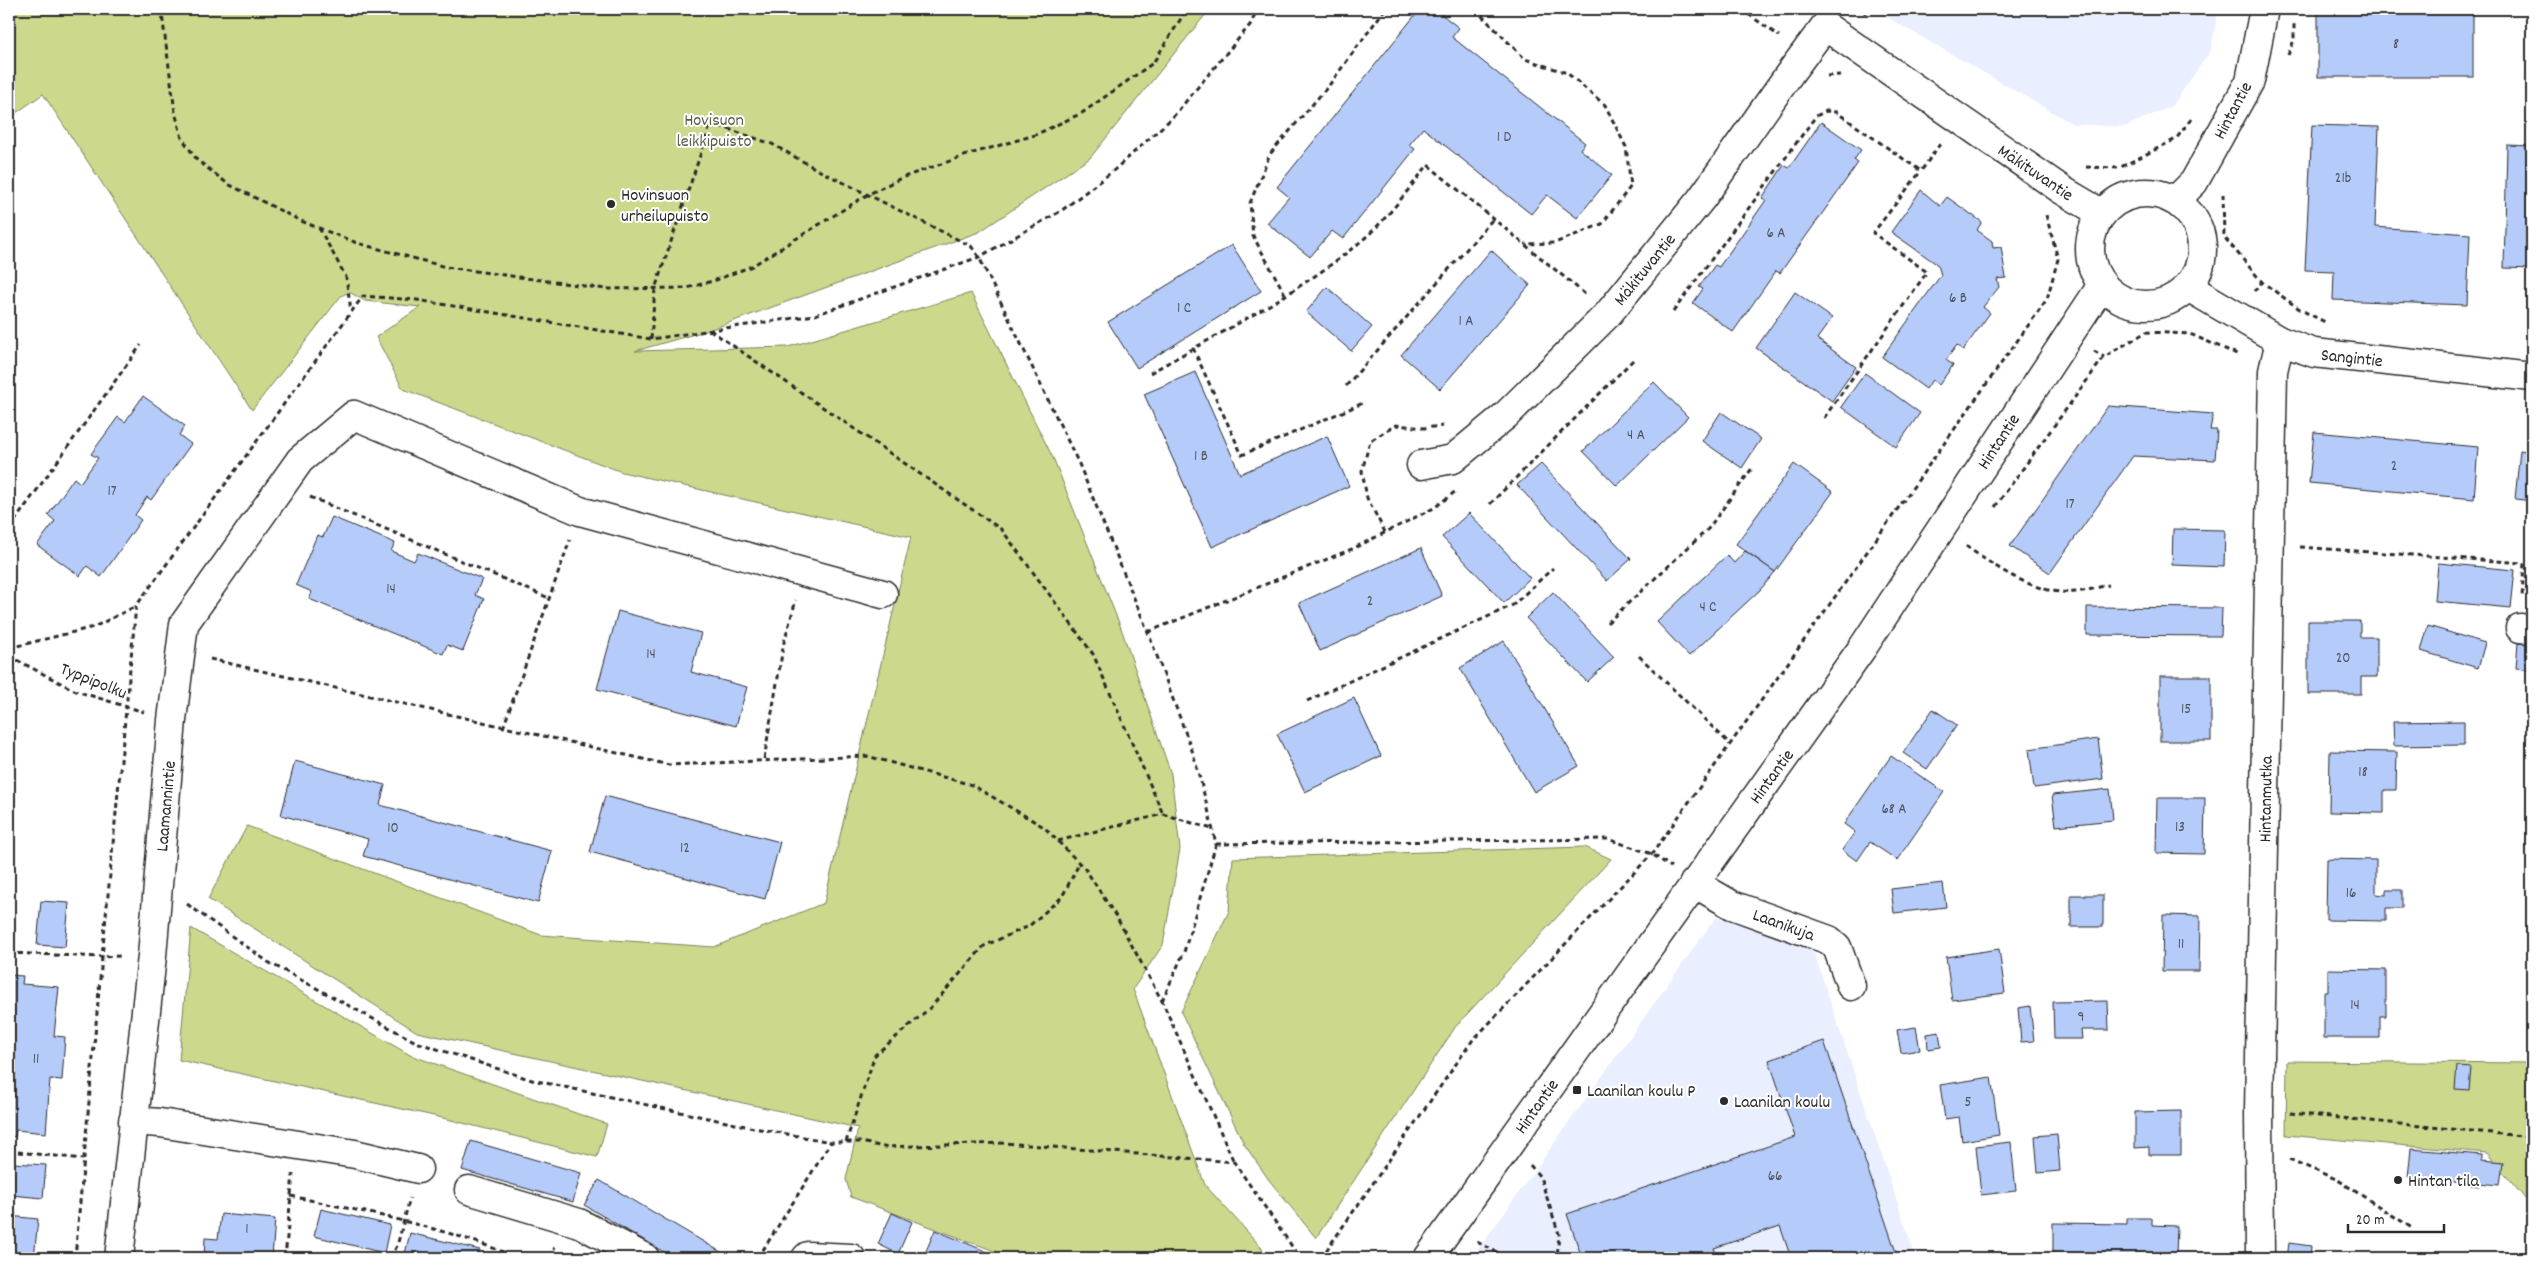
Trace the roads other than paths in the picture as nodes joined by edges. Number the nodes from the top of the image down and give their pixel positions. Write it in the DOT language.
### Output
graph roads {
  1 [pos="2264,9"];
  2 [pos="1828,17"];
  3 [pos="2176,200"];
  4 [pos="2101,213"];
  5 [pos="2102,285"];
  6 [pos="2188,287"];
  7 [pos="2280,342"];
  8 [pos="2532,377"];
  9 [pos="1420,464"];
  10 [pos="883,594"];
  11 [pos="1694,883"];
  12 [pos="1851,986"];
  13 [pos="133,1121"];
  14 [pos="418,1169"];
  15 [pos="470,1190"];
  16 [pos="807,1257"];
  17 [pos="119,1258"];
  18 [pos="645,1258"];
  19 [pos="850,1258"];
  20 [pos="1428,1258"];
  21 [pos="2260,1258"];
  1 -- 3 [label="street, Hintantie"];
  2 -- 4 [label="street, Mäkituvantie"];
  2 -- 9 [label="street, Mäkituvantie"];
  3 -- 4 [label="street"];
  3 -- 6 [label="street"];
  4 -- 5 [label="street"];
  5 -- 6 [label="street"];
  5 -- 11 [label="street, Hintantie"];
  6 -- 7 [label="street, Sangintie"];
  7 -- 8 [label="street, Sangintie"];
  7 -- 21 [label="street, Hintanmutka"];
  10 -- 13 [label="street, Laamannintie"];
  11 -- 12 [label="street, Laanikuja"];
  11 -- 20 [label="street, Hintantie"];
  13 -- 14 [label="street"];
  13 -- 17 [label="street, Laamannintie"];
  15 -- 18 [label="street"];
  16 -- 19 [label="street"];
}
